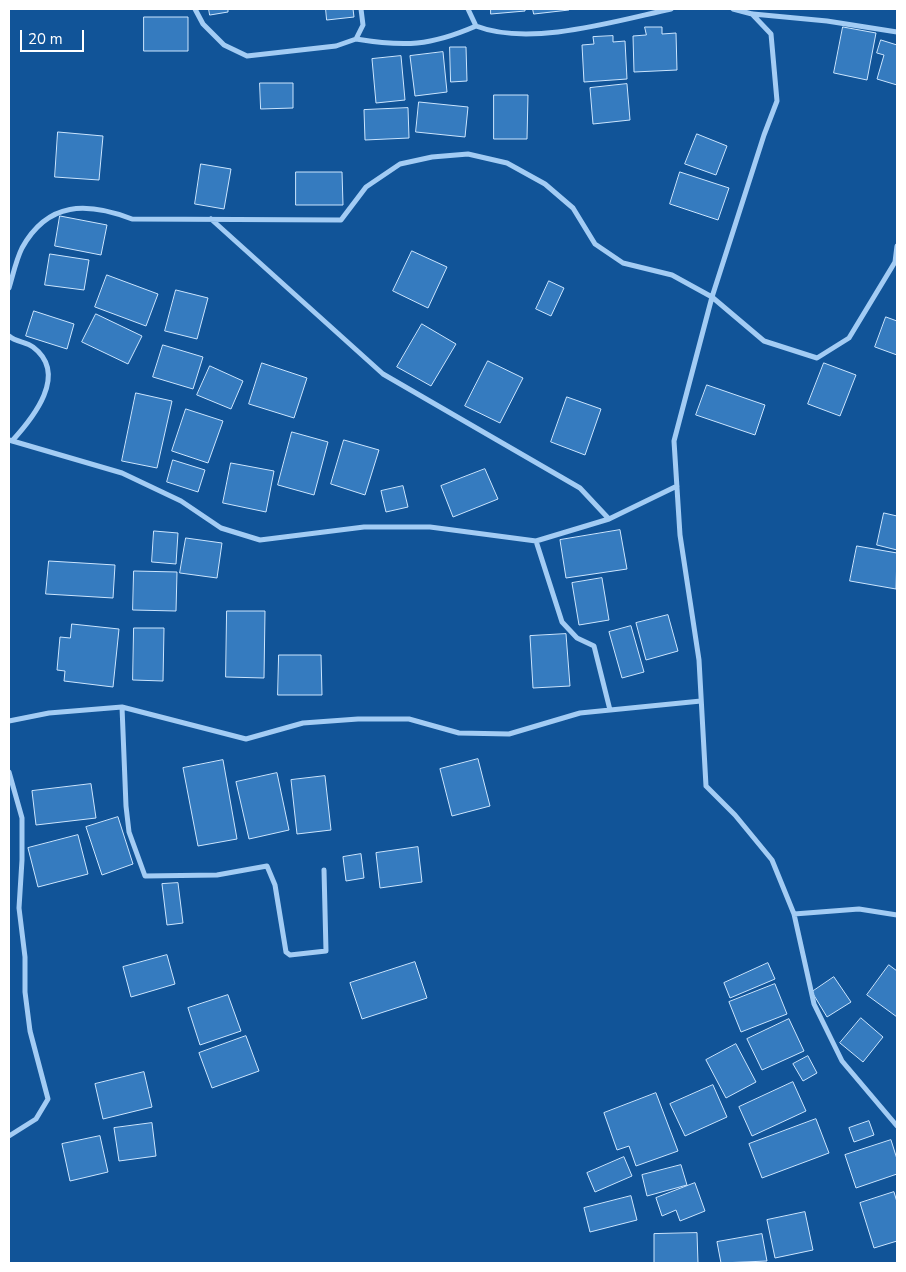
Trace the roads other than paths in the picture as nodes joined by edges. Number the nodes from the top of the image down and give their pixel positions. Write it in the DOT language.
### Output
graph roads {
  1 [pos="195,9"];
  2 [pos="361,9"];
  3 [pos="468,9"];
  4 [pos="671,9"];
  5 [pos="732,9"];
  6 [pos="752,14"];
  7 [pos="476,26"];
  8 [pos="897,32"];
  9 [pos="356,39"];
  10 [pos="210,218"];
  11 [pos="897,246"];
  12 [pos="9,288"];
  13 [pos="712,298"];
  14 [pos="9,336"];
  15 [pos="10,441"];
  16 [pos="677,486"];
  17 [pos="609,519"];
  18 [pos="536,542"];
  19 [pos="701,700"];
  20 [pos="122,707"];
  21 [pos="610,710"];
  22 [pos="9,721"];
  23 [pos="9,772"];
  24 [pos="324,870"];
  25 [pos="794,914"];
  26 [pos="897,915"];
  27 [pos="897,1126"];
  28 [pos="9,1136"];
  1 -- 9 [label="street"];
  2 -- 9 [label="street"];
  3 -- 7 [label="street"];
  4 -- 7 [label="street"];
  5 -- 6 [label="street"];
  6 -- 8 [label="street"];
  6 -- 13 [label="street"];
  7 -- 9 [label="street"];
  10 -- 12 [label="street"];
  10 -- 13 [label="street"];
  10 -- 17 [label="street"];
  11 -- 13 [label="street"];
  13 -- 16 [label="street"];
  14 -- 15 [label="street"];
  15 -- 18 [label="street"];
  16 -- 17 [label="street"];
  16 -- 19 [label="street"];
  17 -- 18 [label="street"];
  18 -- 21 [label="street"];
  19 -- 21 [label="street"];
  19 -- 25 [label="street"];
  20 -- 21 [label="street"];
  20 -- 22 [label="street"];
  20 -- 24 [label="street"];
  23 -- 28 [label="street"];
  25 -- 26 [label="street"];
  25 -- 27 [label="street"];
}
